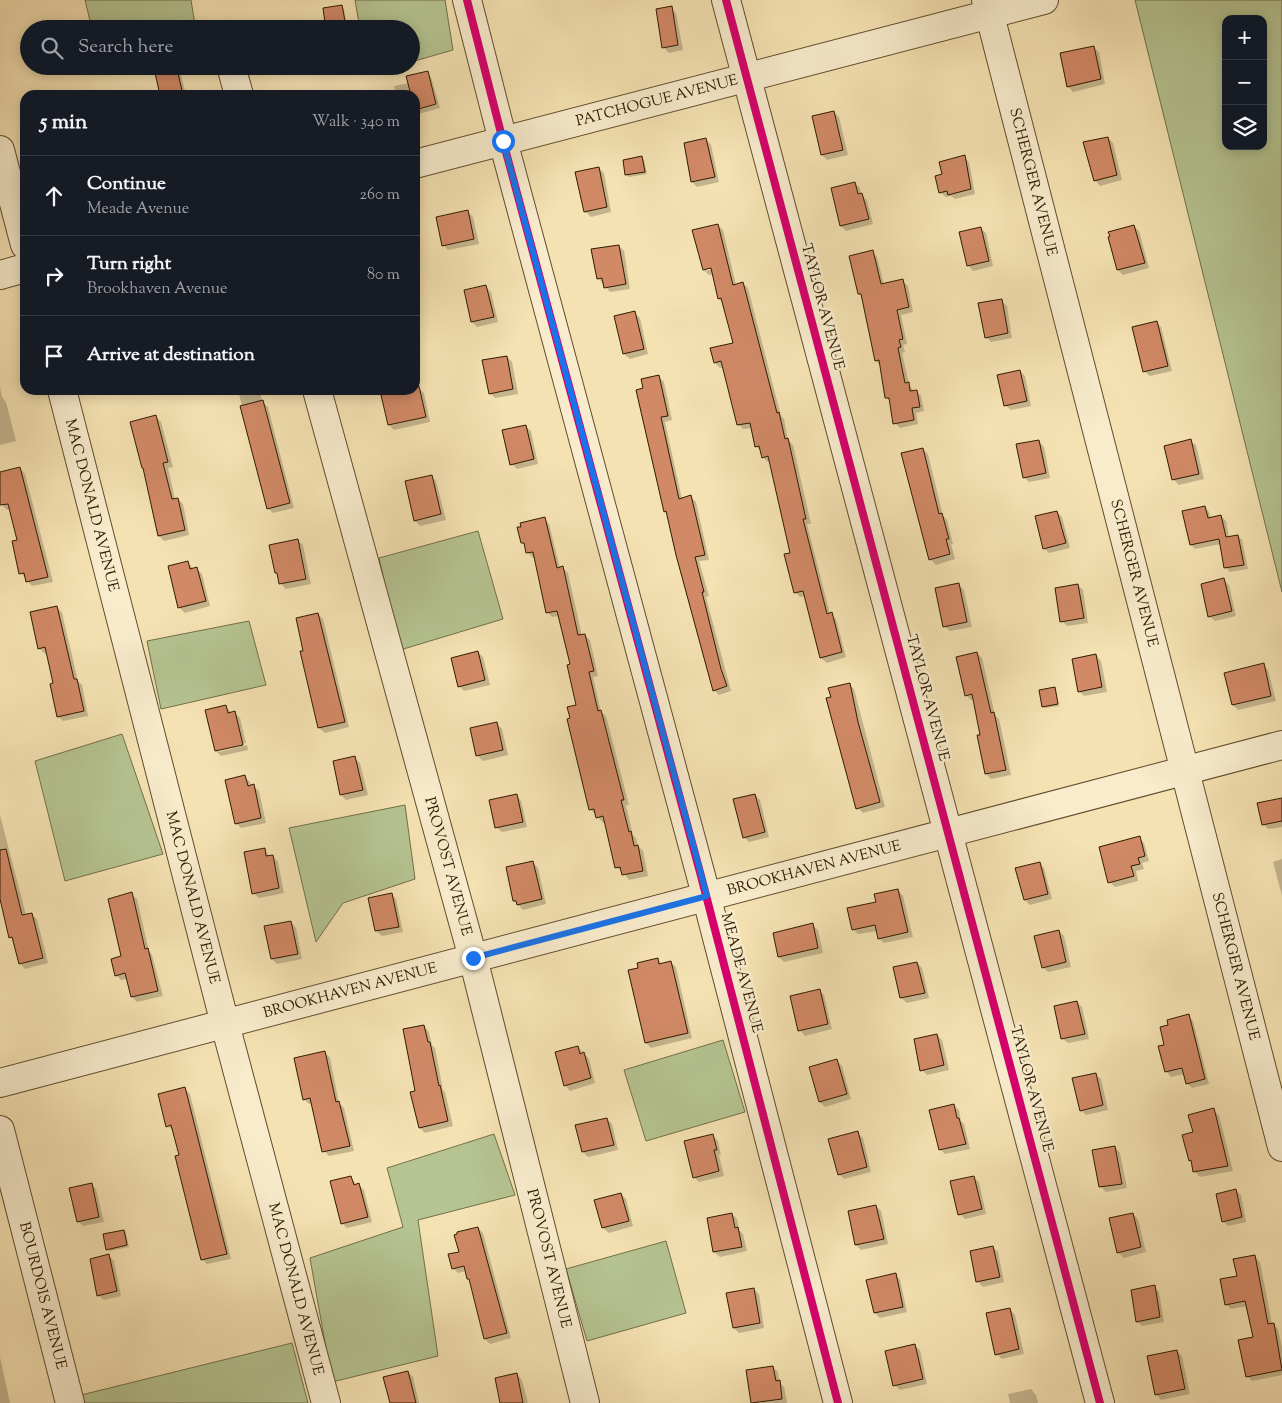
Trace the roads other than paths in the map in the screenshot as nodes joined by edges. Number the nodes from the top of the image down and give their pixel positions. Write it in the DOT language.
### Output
graph roads {
  1 [pos="467,0"];
  2 [pos="726,0"];
  3 [pos="1044,0"];
  4 [pos="988,7"];
  5 [pos="233,75"];
  6 [pos="747,78"];
  7 [pos="237,90"];
  8 [pos="503,141"];
  9 [pos="0,150"];
  10 [pos="420,163"];
  11 [pos="20,227"];
  12 [pos="20,269"];
  13 [pos="0,275"];
  14 [pos="63,395"];
  15 [pos="318,395"];
  16 [pos="1282,745"];
  17 [pos="1185,770"];
  18 [pos="949,833"];
  19 [pos="707,896"];
  20 [pos="473,958"];
  21 [pos="225,1024"];
  22 [pos="0,1083"];
  23 [pos="0,1130"];
  24 [pos="1282,1147"];
  25 [pos="70,1403"];
  26 [pos="326,1403"];
  27 [pos="585,1403"];
  28 [pos="838,1403"];
  29 [pos="1100,1403"];
  1 -- 8 [label="street, MEADE AVENUE"];
  2 -- 6 [label="street, TAYLOR AVENUE"];
  3 -- 4 [label="street, PATCHOGUE AVENUE"];
  4 -- 6 [label="street, PATCHOGUE AVENUE"];
  4 -- 17 [label="street, SCHERGER AVENUE"];
  5 -- 7 [label="street"];
  6 -- 8 [label="street, PATCHOGUE AVENUE"];
  6 -- 18 [label="street, TAYLOR AVENUE"];
  8 -- 10 [label="street, PATCHOGUE AVENUE"];
  8 -- 19 [label="street, MEADE AVENUE"];
  9 -- 11 [label="street"];
  12 -- 13 [label="street"];
  14 -- 21 [label="street, MAC DONALD AVENUE"];
  15 -- 20 [label="street, PROVOST AVENUE"];
  16 -- 17 [label="street, BROOKHAVEN AVENUE"];
  17 -- 18 [label="street, BROOKHAVEN AVENUE"];
  17 -- 24 [label="street, SCHERGER AVENUE"];
  18 -- 19 [label="street, BROOKHAVEN AVENUE"];
  18 -- 29 [label="street, TAYLOR AVENUE"];
  19 -- 20 [label="street, BROOKHAVEN AVENUE"];
  19 -- 28 [label="street, MEADE AVENUE"];
  20 -- 21 [label="street, BROOKHAVEN AVENUE"];
  20 -- 27 [label="street, PROVOST AVENUE"];
  21 -- 22 [label="street, BROOKHAVEN AVENUE"];
  21 -- 26 [label="street, MAC DONALD AVENUE"];
  23 -- 25 [label="street, BOURDOIS AVENUE"];
}
